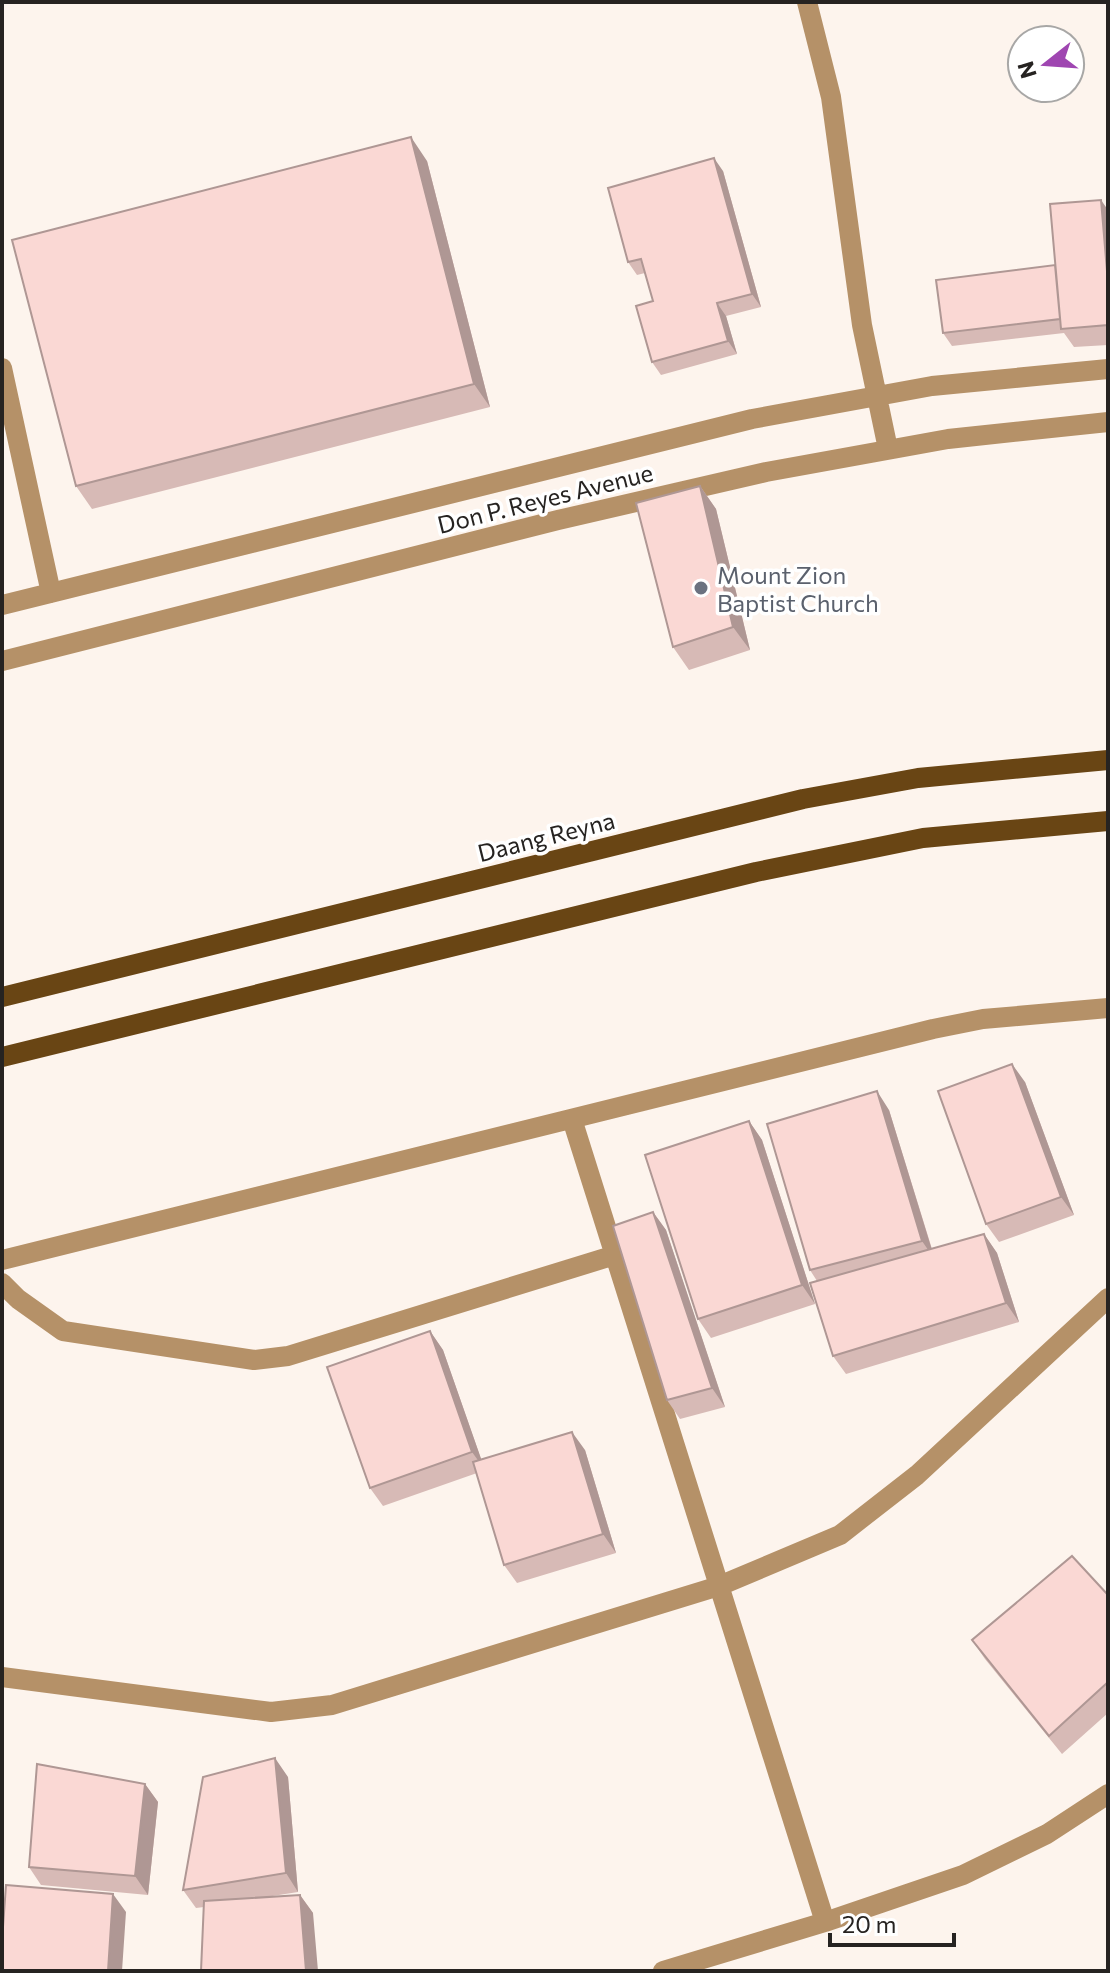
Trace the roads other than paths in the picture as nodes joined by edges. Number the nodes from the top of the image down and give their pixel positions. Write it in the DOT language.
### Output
graph roads {
  1 [pos="807,2"];
  2 [pos="2,368"];
  3 [pos="1108,369"];
  4 [pos="875,395"];
  5 [pos="1108,422"];
  6 [pos="888,449"];
  7 [pos="51,593"];
  8 [pos="2,605"];
  9 [pos="2,661"];
  10 [pos="1108,760"];
  11 [pos="1108,821"];
  12 [pos="2,997"];
  13 [pos="1108,1008"];
  14 [pos="2,1057"];
  15 [pos="572,1119"];
  16 [pos="615,1255"];
  17 [pos="2,1260"];
  18 [pos="2,1283"];
  19 [pos="1108,1298"];
  20 [pos="719,1586"];
  21 [pos="2,1677"];
  22 [pos="1108,1794"];
  23 [pos="825,1922"];
  24 [pos="663,1971"];
  1 -- 4 [label="street"];
  2 -- 7 [label="street"];
  3 -- 4 [label="street, Don P. Reyes Avenue"];
  4 -- 6 [label="street"];
  4 -- 7 [label="street, Don P. Reyes Avenue"];
  5 -- 6 [label="street, Don P. Reyes Avenue"];
  6 -- 9 [label="street, Don P. Reyes Avenue"];
  7 -- 8 [label="street, Don P. Reyes Avenue"];
  10 -- 12 [label="main road, Daang Reyna"];
  11 -- 14 [label="main road"];
  13 -- 15 [label="street"];
  15 -- 16 [label="street"];
  15 -- 17 [label="street"];
  16 -- 18 [label="street"];
  16 -- 20 [label="street"];
  19 -- 20 [label="street"];
  20 -- 21 [label="street"];
  20 -- 23 [label="street"];
  22 -- 23 [label="street"];
  23 -- 24 [label="street"];
}
